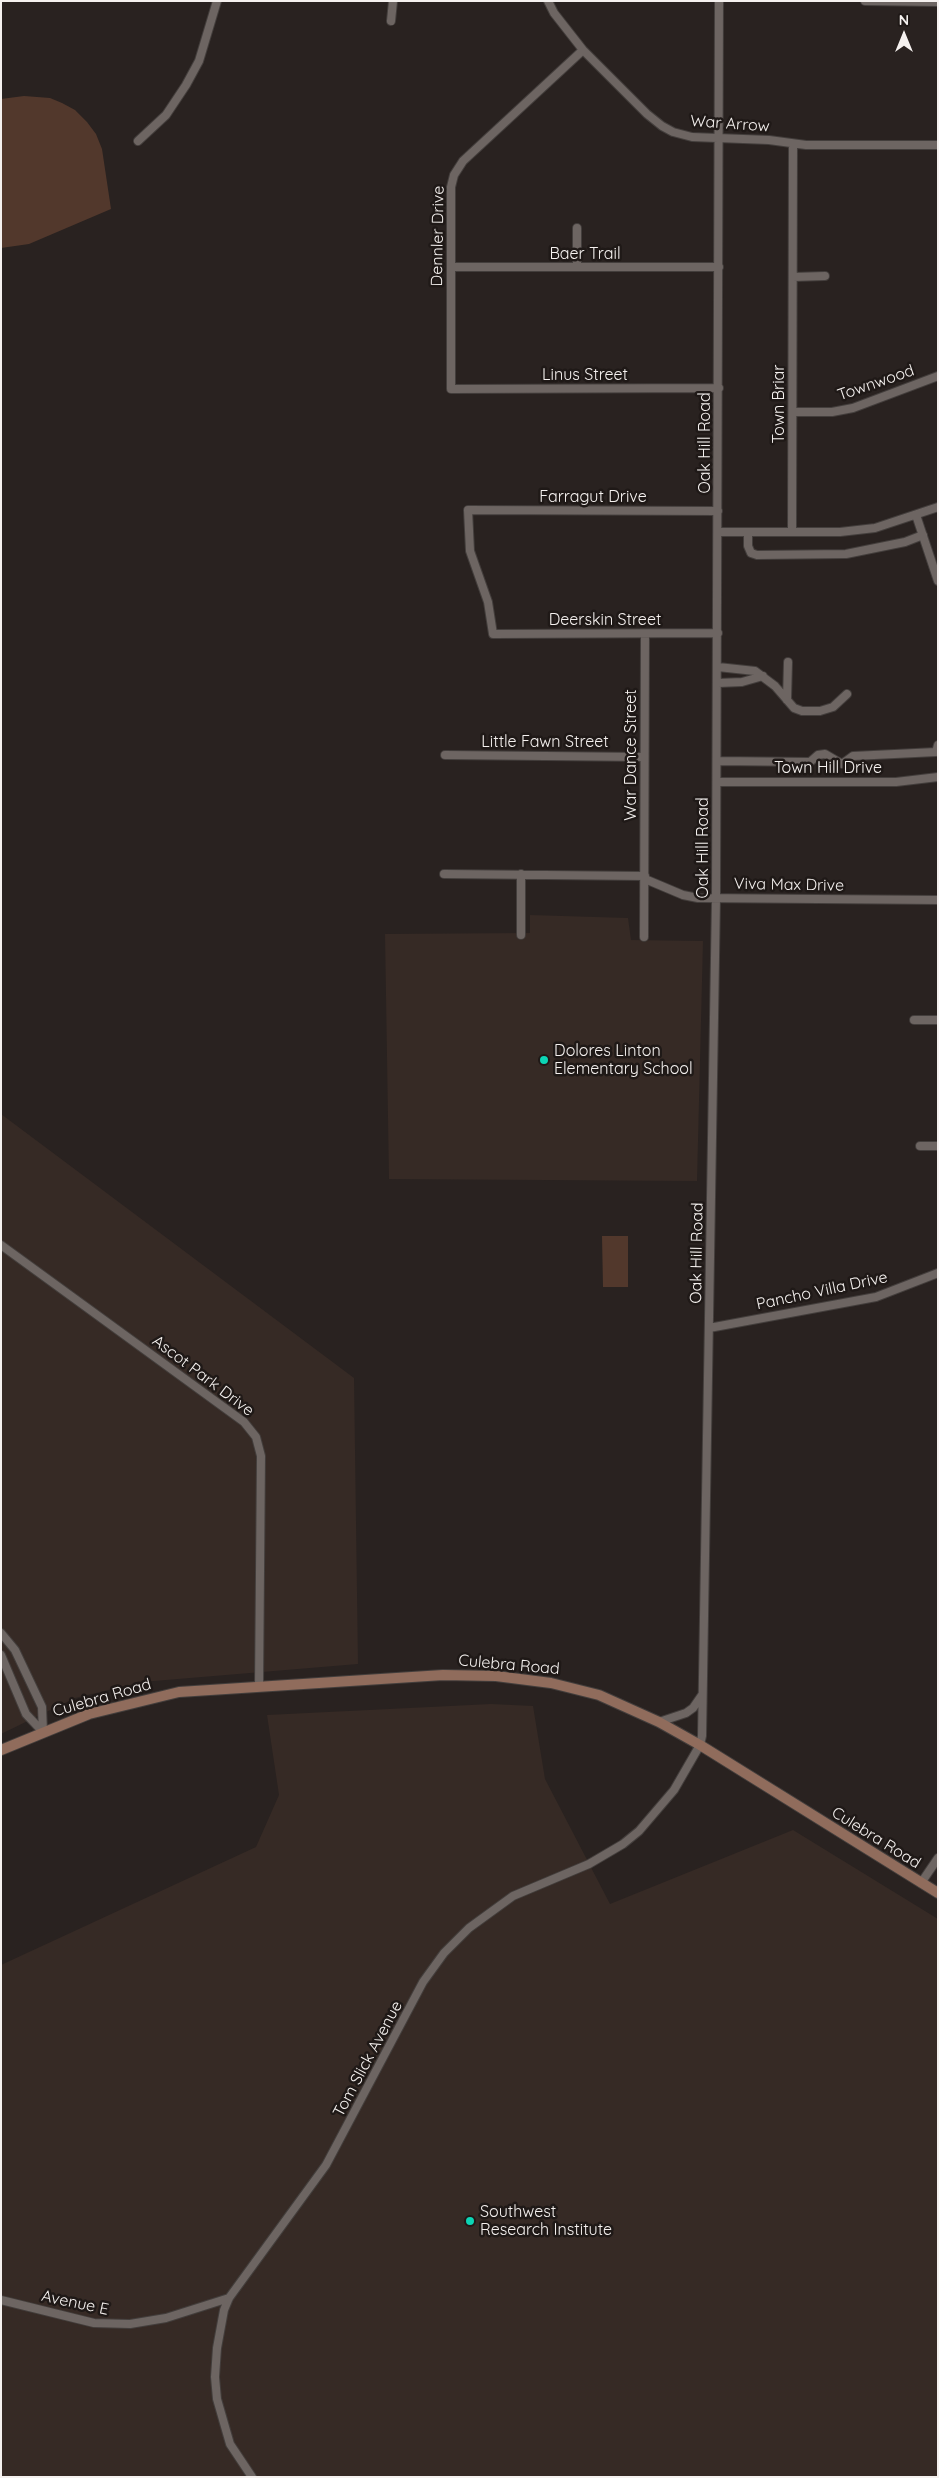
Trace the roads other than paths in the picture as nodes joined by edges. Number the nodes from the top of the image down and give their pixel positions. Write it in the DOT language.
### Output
graph roads {
  1 [pos="217,1"];
  2 [pos="393,1"];
  3 [pos="548,1"];
  4 [pos="719,1"];
  5 [pos="865,1"];
  6 [pos="938,2"];
  7 [pos="391,21"];
  8 [pos="583,50"];
  9 [pos="719,140"];
  10 [pos="138,141"];
  11 [pos="793,144"];
  12 [pos="938,145"];
  13 [pos="577,228"];
  14 [pos="577,267"];
  15 [pos="719,267"];
  16 [pos="451,268"];
  17 [pos="825,276"];
  18 [pos="793,277"];
  19 [pos="938,376"];
  20 [pos="719,388"];
  21 [pos="451,389"];
  22 [pos="793,412"];
  23 [pos="938,507"];
  24 [pos="718,511"];
  25 [pos="916,515"];
  26 [pos="718,532"];
  27 [pos="748,532"];
  28 [pos="792,532"];
  29 [pos="923,535"];
  30 [pos="938,581"];
  31 [pos="718,633"];
  32 [pos="493,634"];
  33 [pos="645,634"];
  34 [pos="788,662"];
  35 [pos="718,667"];
  36 [pos="763,676"];
  37 [pos="718,683"];
  38 [pos="847,694"];
  39 [pos="787,700"];
  40 [pos="938,745"];
  41 [pos="445,755"];
  42 [pos="644,757"];
  43 [pos="717,761"];
  44 [pos="938,778"];
  45 [pos="717,782"];
  46 [pos="444,874"];
  47 [pos="521,874"];
  48 [pos="644,877"];
  49 [pos="716,898"];
  50 [pos="938,900"];
  51 [pos="521,935"];
  52 [pos="644,937"];
  53 [pos="914,1020"];
  54 [pos="938,1020"];
  55 [pos="920,1146"];
  56 [pos="938,1146"];
  57 [pos="1,1245"];
  58 [pos="936,1273"];
  59 [pos="938,1283"];
  60 [pos="709,1328"];
  61 [pos="1,1633"];
  62 [pos="1,1655"];
  63 [pos="259,1687"];
  64 [pos="702,1695"];
  65 [pos="659,1722"];
  66 [pos="43,1732"];
  67 [pos="700,1745"];
  68 [pos="1,1750"];
  69 [pos="938,1858"];
  70 [pos="921,1883"];
  71 [pos="938,1893"];
  72 [pos="230,2298"];
  73 [pos="1,2300"];
  74 [pos="252,2477"];
  1 -- 10 [label="street"];
  2 -- 7 [label="street"];
  3 -- 8 [label="street, War Arrow"];
  4 -- 9 [label="street, Oak Hill Road"];
  5 -- 6 [label="street"];
  8 -- 9 [label="street, War Arrow"];
  8 -- 16 [label="street, Dennler Drive"];
  9 -- 11 [label="street, War Arrow"];
  9 -- 15 [label="street, Oak Hill Road"];
  11 -- 12 [label="street, War Arrow"];
  11 -- 18 [label="street, Town Briar"];
  13 -- 14 [label="street"];
  14 -- 15 [label="street, Baer Trail"];
  14 -- 16 [label="street, Baer Trail"];
  15 -- 20 [label="street, Oak Hill Road"];
  16 -- 21 [label="street, Dennler Drive"];
  17 -- 18 [label="street"];
  18 -- 22 [label="street, Town Briar"];
  19 -- 22 [label="street, Townwood"];
  20 -- 21 [label="street, Linus Street"];
  20 -- 24 [label="street, Oak Hill Road"];
  22 -- 28 [label="street, Town Briar"];
  23 -- 25 [label="street"];
  24 -- 26 [label="street, Oak Hill Road"];
  24 -- 32 [label="street, Farragut Drive"];
  25 -- 28 [label="street"];
  25 -- 29 [label="street"];
  26 -- 27 [label="street"];
  26 -- 31 [label="street, Oak Hill Road"];
  27 -- 28 [label="street"];
  27 -- 29 [label="street"];
  29 -- 30 [label="street"];
  31 -- 33 [label="street, Deerskin Street"];
  31 -- 35 [label="street, Oak Hill Road"];
  32 -- 33 [label="street, Deerskin Street"];
  33 -- 42 [label="street, War Dance Street"];
  34 -- 39 [label="street"];
  35 -- 36 [label="street"];
  35 -- 37 [label="street, Oak Hill Road"];
  36 -- 37 [label="street"];
  36 -- 39 [label="street"];
  37 -- 43 [label="street, Oak Hill Road"];
  38 -- 39 [label="street"];
  40 -- 43 [label="street"];
  41 -- 42 [label="street, Little Fawn Street"];
  42 -- 48 [label="street, War Dance Street"];
  43 -- 45 [label="street, Oak Hill Road"];
  44 -- 45 [label="street, Town Hill Drive"];
  45 -- 49 [label="street, Oak Hill Road"];
  46 -- 47 [label="street, Viva Max Drive"];
  47 -- 48 [label="street, Viva Max Drive"];
  47 -- 51 [label="street"];
  48 -- 49 [label="street, Viva Max Drive"];
  48 -- 52 [label="street, War Dance Street"];
  49 -- 50 [label="street, Viva Max Drive"];
  49 -- 60 [label="street, Oak Hill Road"];
  53 -- 54 [label="street"];
  55 -- 56 [label="street"];
  57 -- 63 [label="street, Ascot Park Drive"];
  58 -- 59 [label="street"];
  58 -- 60 [label="street, Pancho Villa Drive"];
  60 -- 64 [label="street, Oak Hill Road"];
  61 -- 66 [label="street"];
  62 -- 66 [label="street"];
  63 -- 65 [label="main road, Culebra Road"];
  63 -- 66 [label="main road, Culebra Road"];
  64 -- 65 [label="street"];
  64 -- 67 [label="street, Oak Hill Road"];
  65 -- 67 [label="main road, Culebra Road"];
  66 -- 68 [label="main road, Culebra Road"];
  67 -- 70 [label="main road, Culebra Road"];
  67 -- 72 [label="street, Tom Slick Avenue"];
  69 -- 70 [label="street"];
  70 -- 71 [label="main road, Culebra Road"];
  72 -- 73 [label="street, Avenue E"];
  72 -- 74 [label="street, Tom Slick Avenue"];
}
